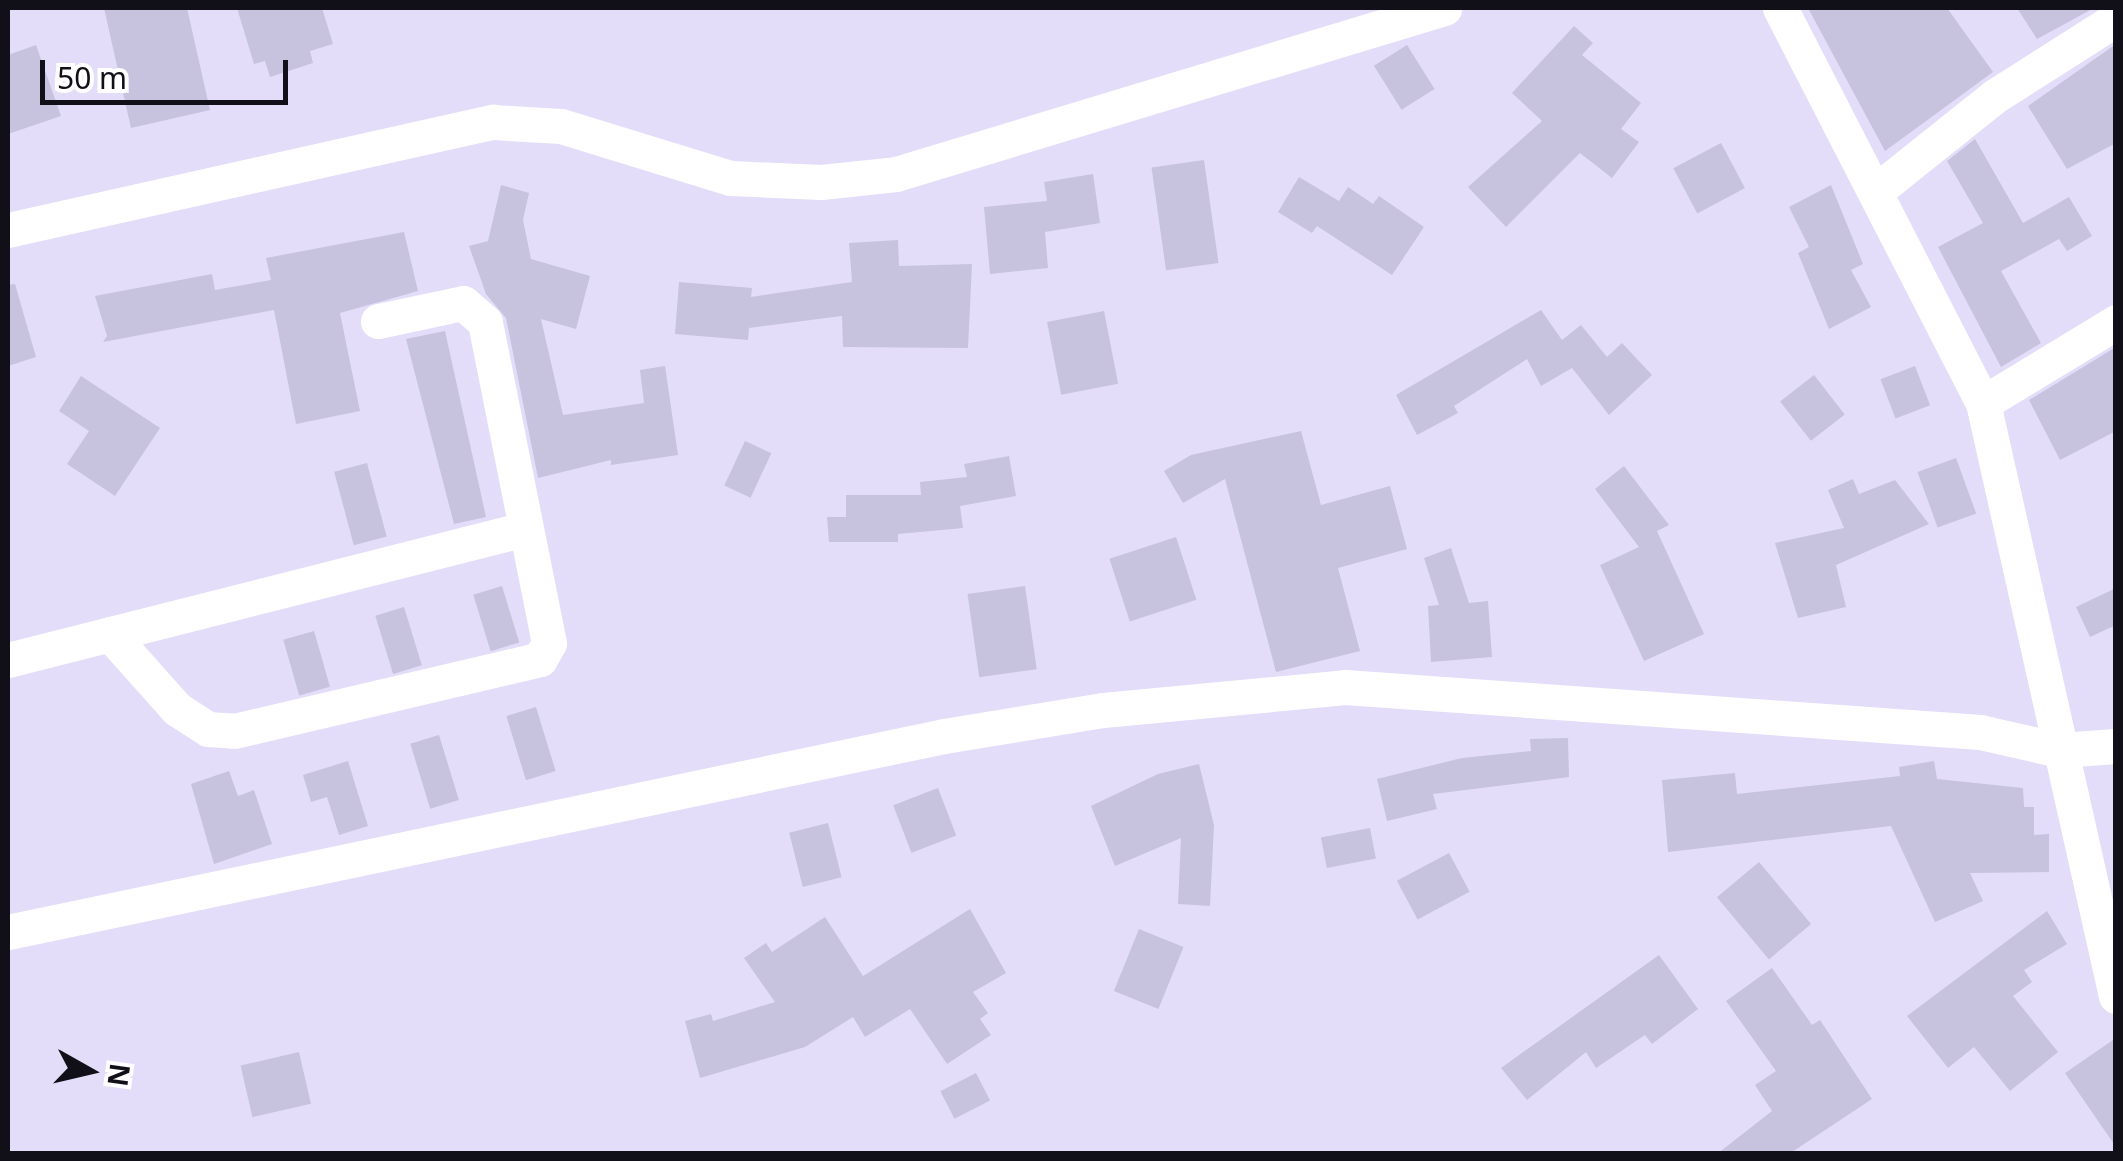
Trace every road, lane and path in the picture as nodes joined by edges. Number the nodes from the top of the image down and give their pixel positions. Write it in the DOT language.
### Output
graph roads {
  1 [pos="1444,8"];
  2 [pos="1780,8"];
  3 [pos="2116,18"];
  4 [pos="1876,192"];
  5 [pos="8,230"];
  6 [pos="378,321"];
  7 [pos="2116,322"];
  8 [pos="1983,403"];
  9 [pos="524,529"];
  10 [pos="110,634"];
  11 [pos="8,660"];
  12 [pos="2116,746"];
  13 [pos="2059,750"];
  14 [pos="8,932"];
  15 [pos="2116,996"];
  1 -- 5 [label="street"];
  2 -- 4 [label="street"];
  3 -- 4 [label="street"];
  4 -- 8 [label="street"];
  6 -- 9 [label="street"];
  7 -- 8 [label="street"];
  8 -- 13 [label="street"];
  9 -- 10 [label="street"];
  9 -- 10 [label="street"];
  10 -- 11 [label="street"];
  12 -- 13 [label="street"];
  13 -- 14 [label="street"];
  13 -- 15 [label="street"];
}
